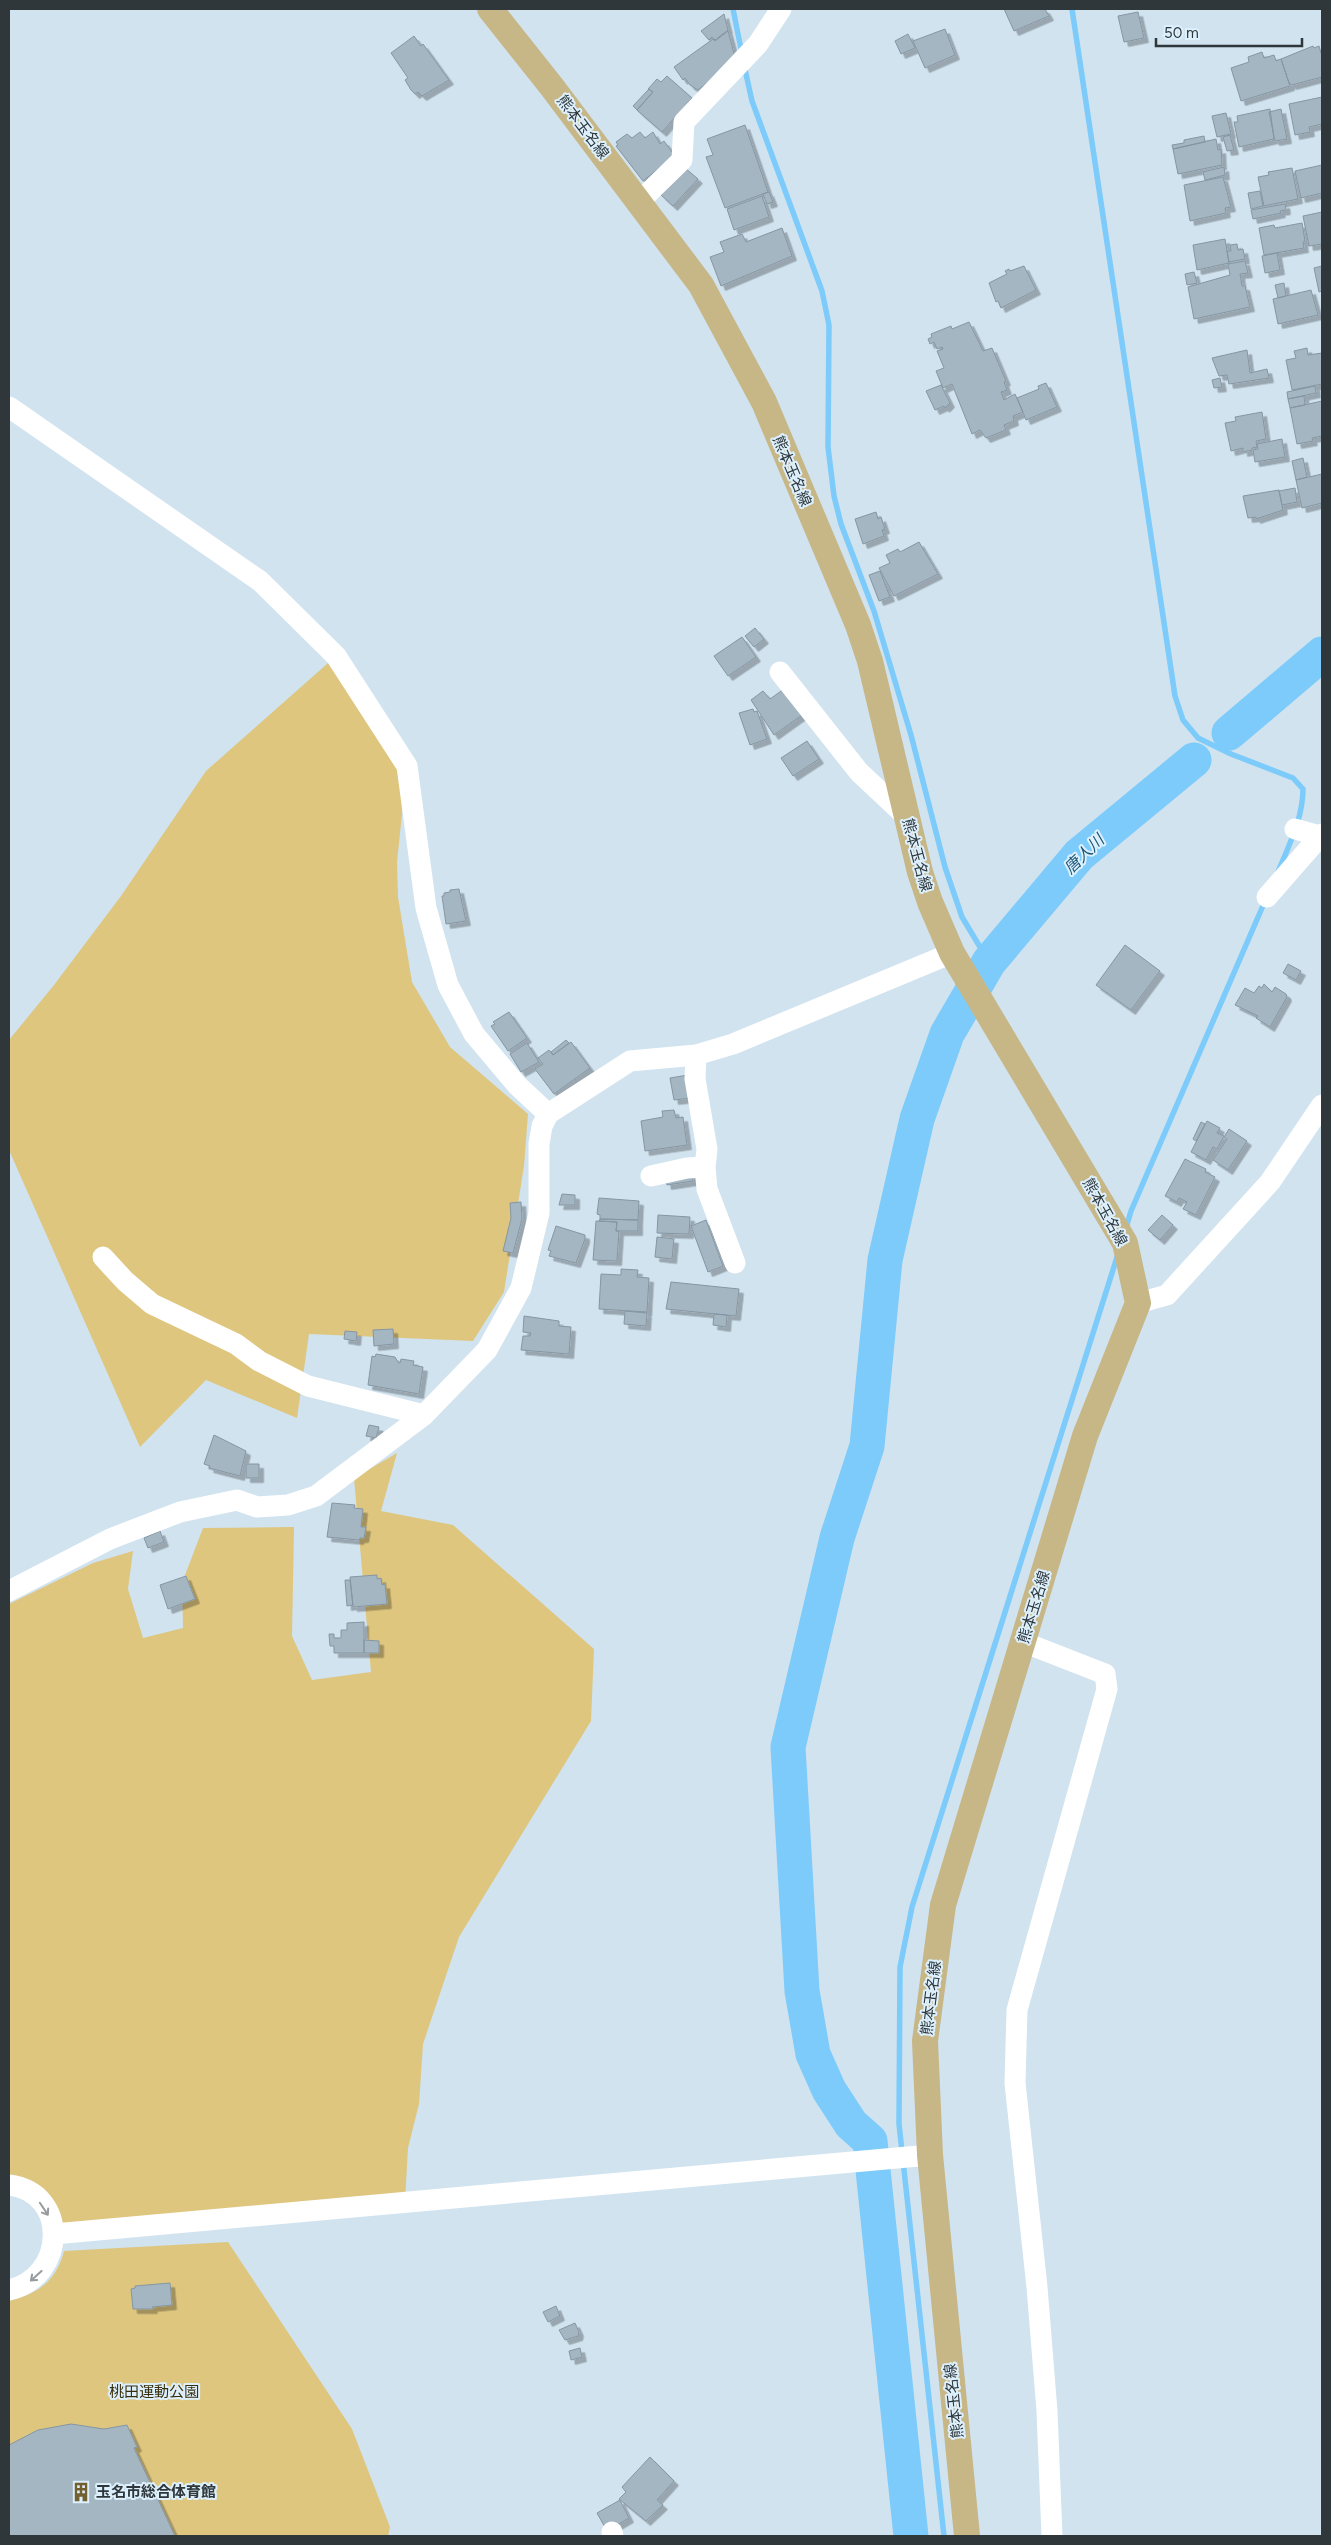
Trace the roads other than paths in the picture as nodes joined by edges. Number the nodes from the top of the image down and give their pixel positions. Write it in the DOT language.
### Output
graph roads {
  1 [pos="490,9"];
  2 [pos="781,9"];
  3 [pos="639,202"];
  4 [pos="9,407"];
  5 [pos="780,672"];
  6 [pos="908,818"];
  7 [pos="1295,829"];
  8 [pos="1321,835"];
  9 [pos="1267,897"];
  10 [pos="956,960"];
  11 [pos="696,1054"];
  12 [pos="1322,1105"];
  13 [pos="548,1114"];
  14 [pos="705,1167"];
  15 [pos="651,1176"];
  16 [pos="103,1257"];
  17 [pos="735,1263"];
  18 [pos="1138,1303"];
  19 [pos="424,1415"];
  20 [pos="9,1591"];
  21 [pos="1023,1642"];
  22 [pos="912,2156"];
  23 [pos="9,2186"];
  24 [pos="54,2234"];
  25 [pos="9,2290"];
  26 [pos="967,2536"];
  27 [pos="1052,2536"];
  1 -- 3 [label="main road, 熊本玉名線"];
  2 -- 3 [label="street"];
  3 -- 6 [label="main road, 熊本玉名線"];
  4 -- 13 [label="street"];
  5 -- 6 [label="street"];
  6 -- 10 [label="main road, 熊本玉名線"];
  7 -- 8 [label="street"];
  8 -- 9 [label="street"];
  10 -- 11 [label="street"];
  10 -- 18 [label="main road, 熊本玉名線"];
  11 -- 13 [label="street"];
  11 -- 14 [label="street"];
  12 -- 18 [label="street"];
  13 -- 19 [label="street"];
  14 -- 15 [label="street"];
  14 -- 17 [label="street"];
  16 -- 19 [label="street"];
  18 -- 21 [label="main road, 熊本玉名線"];
  19 -- 20 [label="street"];
  21 -- 22 [label="main road, 熊本玉名線"];
  21 -- 27 [label="street"];
  22 -- 24 [label="street"];
  22 -- 26 [label="main road, 熊本玉名線"];
  23 -- 24 [label="street, one-way"];
  24 -- 25 [label="street, one-way"];
}
